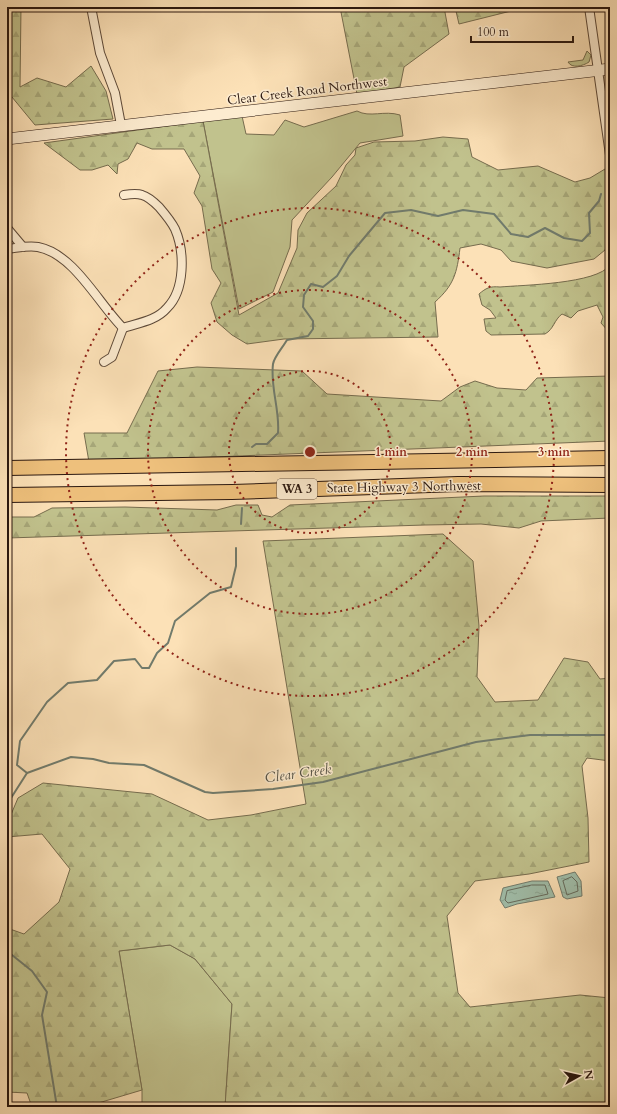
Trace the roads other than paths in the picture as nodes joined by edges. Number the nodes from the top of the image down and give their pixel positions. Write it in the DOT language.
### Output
graph roads {
  1 [pos="91,7"];
  2 [pos="589,7"];
  3 [pos="610,69"];
  4 [pos="598,71"];
  5 [pos="121,125"];
  6 [pos="7,138"];
  7 [pos="610,155"];
  8 [pos="124,195"];
  9 [pos="7,228"];
  10 [pos="23,247"];
  11 [pos="7,249"];
  12 [pos="123,328"];
  13 [pos="104,362"];
  14 [pos="610,458"];
  15 [pos="7,468"];
  16 [pos="610,485"];
  17 [pos="7,495"];
  1 -- 5 [label="street"];
  2 -- 4 [label="street"];
  3 -- 4 [label="main road, Clear Creek Road Northwest"];
  4 -- 5 [label="main road, Clear Creek Road Northwest"];
  4 -- 7 [label="street"];
  5 -- 6 [label="main road, Clear Creek Road Northwest"];
  8 -- 12 [label="street"];
  9 -- 10 [label="street"];
  10 -- 11 [label="street"];
  10 -- 12 [label="street"];
  12 -- 13 [label="street"];
  14 -- 15 [label="highway, State Highway 3 Northwest / WA 3"];
  16 -- 17 [label="highway, State Highway 3 Northwest / WA 3"];
}
